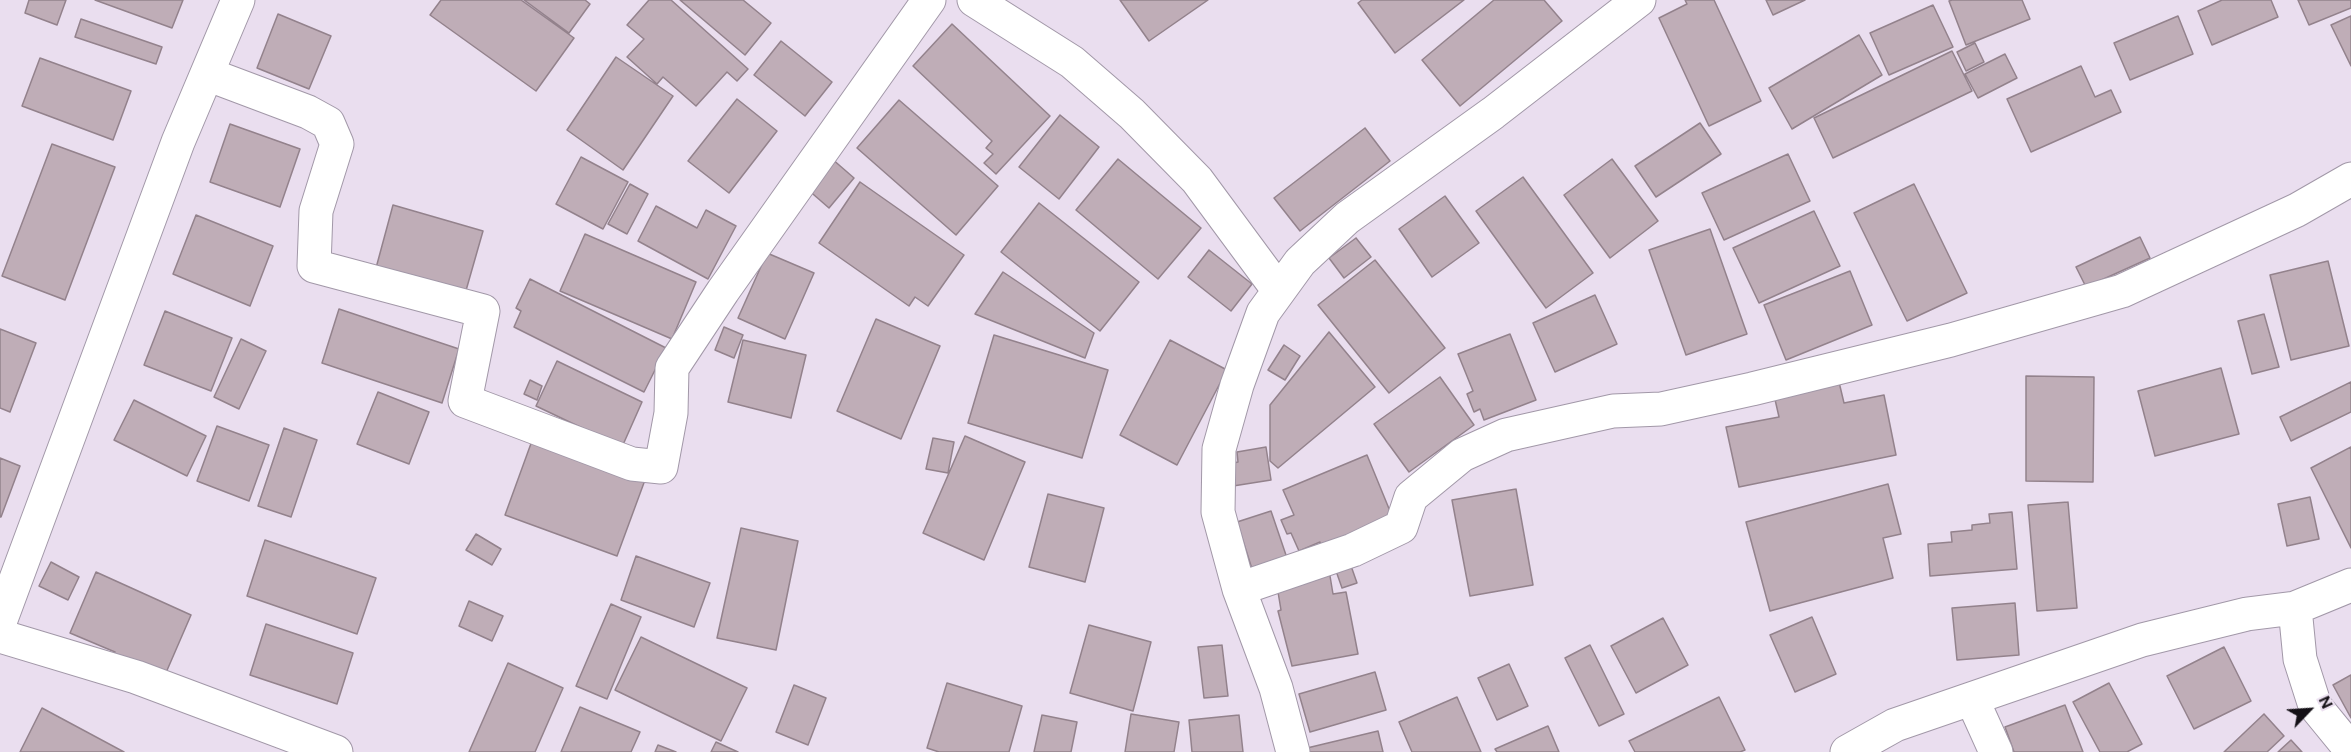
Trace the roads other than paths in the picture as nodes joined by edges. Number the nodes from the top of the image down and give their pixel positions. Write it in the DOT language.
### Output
graph roads {
  1 [pos="238,0"];
  2 [pos="929,0"];
  3 [pos="974,0"];
  4 [pos="1622,4"];
  5 [pos="207,74"];
  6 [pos="2351,179"];
  7 [pos="1279,291"];
  8 [pos="2351,585"];
  9 [pos="1239,589"];
  10 [pos="2295,608"];
  11 [pos="0,622"];
  12 [pos="0,636"];
  13 [pos="1972,699"];
  14 [pos="2351,750"];
  15 [pos="336,752"];
  16 [pos="1293,752"];
  17 [pos="1847,752"];
  18 [pos="1996,752"];
  1 -- 5 [label="street"];
  2 -- 5 [label="street"];
  3 -- 7 [label="street"];
  4 -- 7 [label="street"];
  5 -- 11 [label="street"];
  6 -- 9 [label="street"];
  7 -- 9 [label="street"];
  8 -- 10 [label="street"];
  9 -- 16 [label="street"];
  10 -- 13 [label="street"];
  10 -- 14 [label="street"];
  12 -- 15 [label="street"];
  13 -- 17 [label="street"];
  13 -- 18 [label="street"];
}
